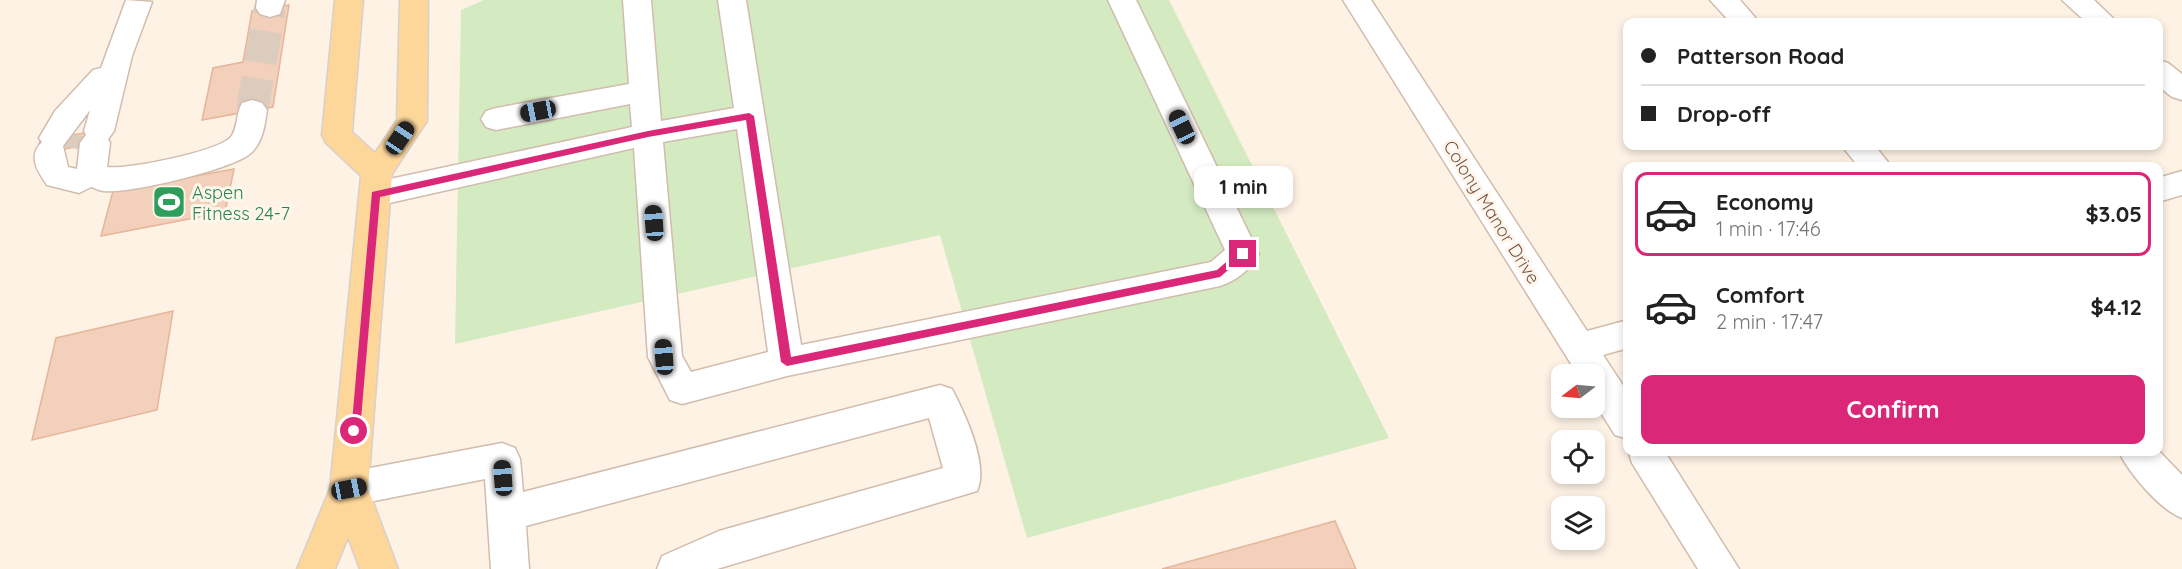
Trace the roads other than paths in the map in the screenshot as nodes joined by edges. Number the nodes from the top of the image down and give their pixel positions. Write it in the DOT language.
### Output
graph roads {
  1 [pos="349,0"];
  2 [pos="414,0"];
  3 [pos="637,0"];
  4 [pos="732,0"];
  5 [pos="1122,0"];
  6 [pos="1357,0"];
  7 [pos="1724,0"];
  8 [pos="2076,0"];
  9 [pos="138,2"];
  10 [pos="1741,18"];
  11 [pos="2098,18"];
  12 [pos="111,66"];
  13 [pos="2163,74"];
  14 [pos="2182,90"];
  15 [pos="645,91"];
  16 [pos="252,110"];
  17 [pos="749,116"];
  18 [pos="496,118"];
  19 [pos="648,134"];
  20 [pos="74,141"];
  21 [pos="1861,150"];
  22 [pos="1872,162"];
  23 [pos="2182,183"];
  24 [pos="376,184"];
  25 [pos="2163,189"];
  26 [pos="1623,335"];
  27 [pos="1579,347"];
  28 [pos="787,362"];
  29 [pos="1623,416"];
  30 [pos="1648,456"];
  31 [pos="2141,456"];
  32 [pos="349,489"];
  33 [pos="2182,501"];
  34 [pos="506,514"];
  35 [pos="316,569"];
  36 [pos="379,569"];
  37 [pos="510,569"];
  38 [pos="676,569"];
  39 [pos="1720,569"];
  1 -- 24 [label="main road"];
  2 -- 24 [label="main road"];
  3 -- 15 [label="street"];
  4 -- 17 [label="street"];
  5 -- 28 [label="street"];
  6 -- 27 [label="street, Colony Manor Drive"];
  7 -- 10 [label="street"];
  8 -- 11 [label="street"];
  9 -- 12 [label="street"];
  12 -- 20 [label="street"];
  12 -- 20 [label="street"];
  13 -- 14 [label="street"];
  15 -- 18 [label="street"];
  15 -- 19 [label="street"];
  16 -- 20 [label="street"];
  17 -- 19 [label="street"];
  17 -- 28 [label="street"];
  19 -- 24 [label="street"];
  19 -- 28 [label="street"];
  21 -- 22 [label="street"];
  23 -- 25 [label="street"];
  24 -- 32 [label="main road"];
  26 -- 27 [label="street"];
  27 -- 29 [label="street, Colony Manor Drive"];
  30 -- 39 [label="street"];
  31 -- 33 [label="street"];
  32 -- 34 [label="street"];
  32 -- 35 [label="main road"];
  32 -- 36 [label="main road"];
  34 -- 37 [label="street"];
  34 -- 38 [label="street"];
}
